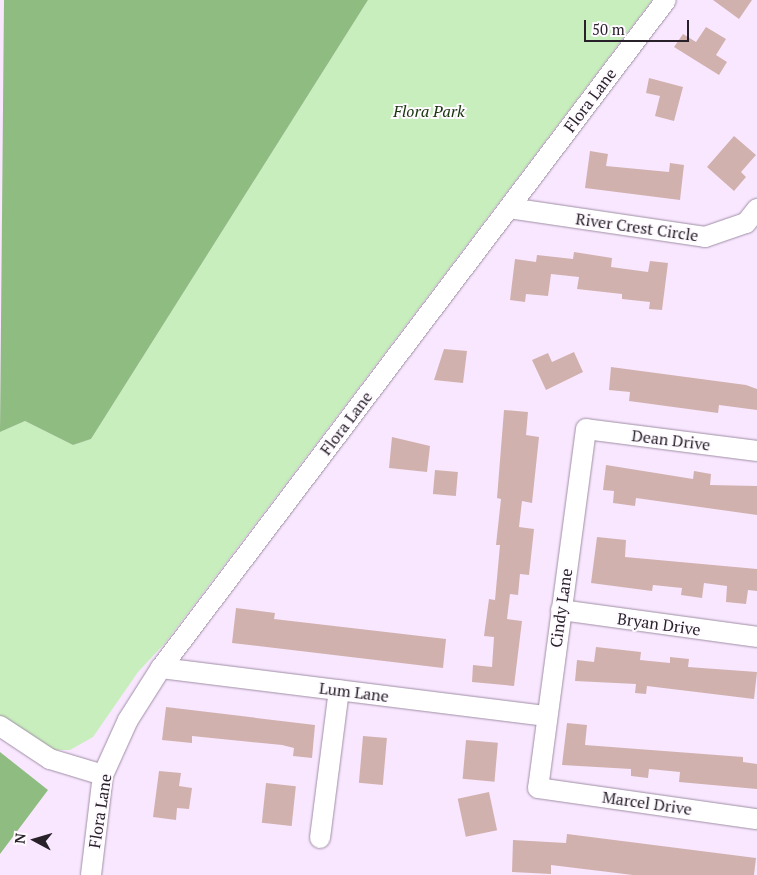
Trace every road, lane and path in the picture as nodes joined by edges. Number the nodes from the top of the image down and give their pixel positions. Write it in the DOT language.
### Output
graph roads {
  1 [pos="666,0"];
  2 [pos="509,208"];
  3 [pos="757,209"];
  4 [pos="586,429"];
  5 [pos="757,451"];
  6 [pos="561,610"];
  7 [pos="757,637"];
  8 [pos="161,668"];
  9 [pos="339,690"];
  10 [pos="547,716"];
  11 [pos="0,726"];
  12 [pos="104,775"];
  13 [pos="538,788"];
  14 [pos="757,819"];
  15 [pos="320,838"];
  16 [pos="91,875"];
  1 -- 2 [label="street, Flora Lane"];
  2 -- 3 [label="street, River Crest Circle"];
  2 -- 8 [label="street, Flora Lane"];
  4 -- 5 [label="street, Dean Drive"];
  4 -- 6 [label="street, Cindy Lane"];
  6 -- 7 [label="street, Bryan Drive"];
  6 -- 10 [label="street, Cindy Lane"];
  8 -- 9 [label="street, Lum Lane"];
  8 -- 12 [label="street, Flora Lane"];
  9 -- 10 [label="street, Lum Lane"];
  9 -- 15 [label="street"];
  10 -- 13 [label="street, Cindy Lane"];
  11 -- 12 [label="street"];
  12 -- 16 [label="street, Flora Lane"];
  13 -- 14 [label="street, Marcel Drive"];
}
